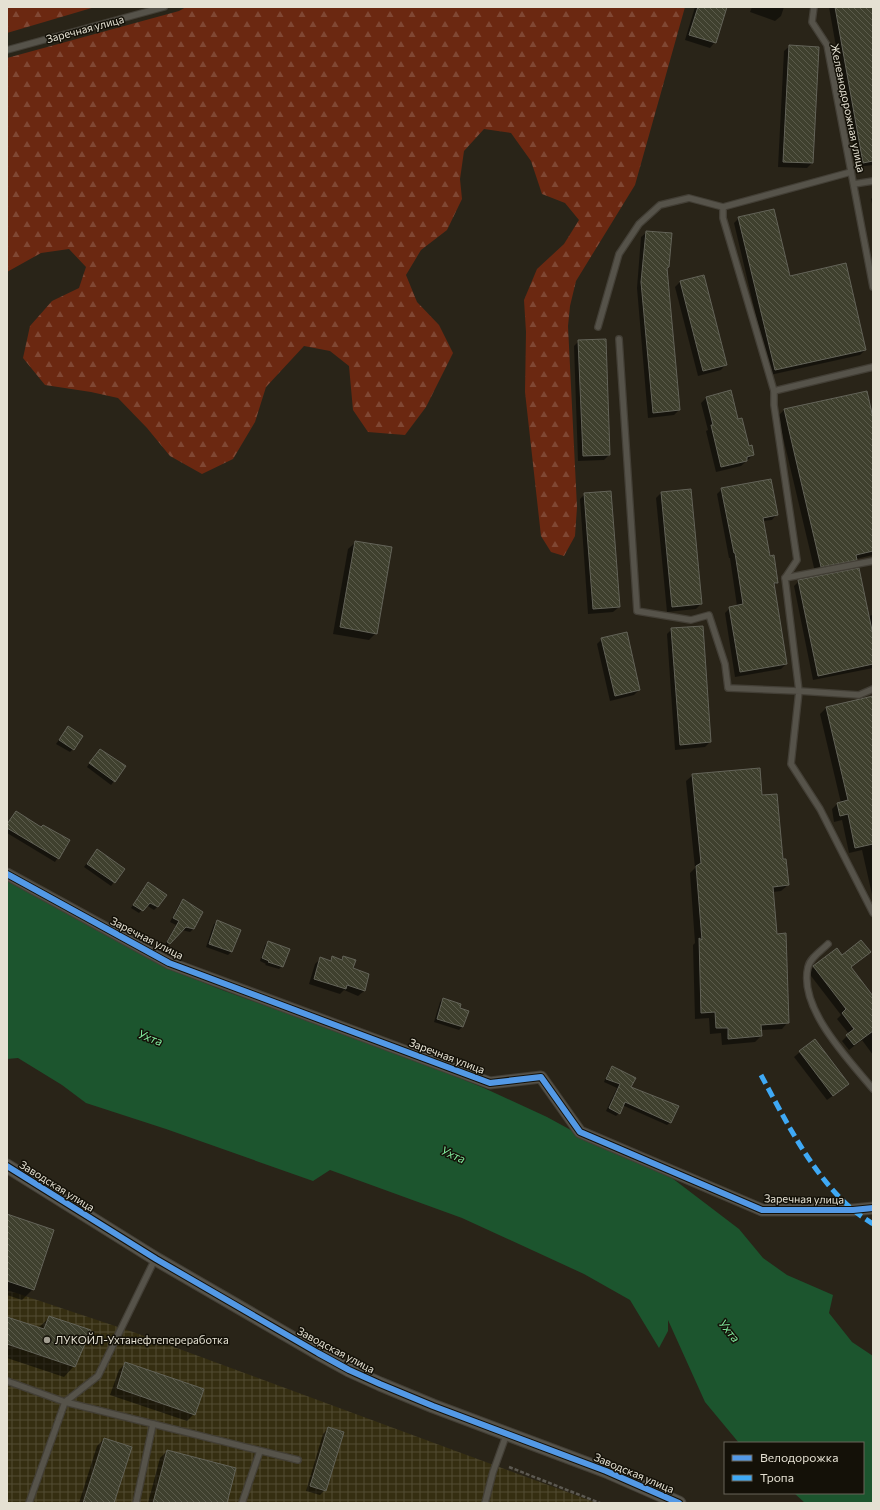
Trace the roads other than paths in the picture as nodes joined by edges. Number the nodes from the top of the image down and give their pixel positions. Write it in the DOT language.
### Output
graph roads {
  1 [pos="164,7"];
  2 [pos="814,7"];
  3 [pos="7,50"];
  4 [pos="851,172"];
  5 [pos="873,181"];
  6 [pos="854,184"];
  7 [pos="723,207"];
  8 [pos="873,287"];
  9 [pos="598,327"];
  10 [pos="619,339"];
  11 [pos="873,367"];
  12 [pos="774,391"];
  13 [pos="873,561"];
  14 [pos="785,578"];
  15 [pos="873,689"];
  16 [pos="799,691"];
  17 [pos="7,874"];
  18 [pos="873,913"];
  19 [pos="828,944"];
  20 [pos="873,1089"];
  21 [pos="7,1166"];
  22 [pos="873,1208"];
  23 [pos="156,1259"];
  24 [pos="7,1381"];
  25 [pos="65,1402"];
  26 [pos="153,1424"];
  27 [pos="507,1433"];
  28 [pos="260,1451"];
  29 [pos="298,1460"];
  30 [pos="29,1503"];
  31 [pos="136,1503"];
  32 [pos="242,1503"];
  33 [pos="486,1503"];
  34 [pos="679,1503"];
  1 -- 3 [label="lane, Заречная улица"];
  2 -- 4 [label="lane, Железнодорожная улица"];
  4 -- 6 [label="lane, Железнодорожная улица"];
  4 -- 7 [label="lane"];
  5 -- 6 [label="lane"];
  6 -- 8 [label="lane, Железнодорожная улица"];
  7 -- 9 [label="lane"];
  7 -- 12 [label="lane"];
  10 -- 16 [label="lane"];
  11 -- 12 [label="lane"];
  12 -- 14 [label="lane"];
  13 -- 14 [label="lane"];
  14 -- 16 [label="lane"];
  15 -- 16 [label="lane"];
  16 -- 18 [label="lane"];
  17 -- 22 [label="street, Заречная улица"];
  19 -- 20 [label="lane"];
  21 -- 23 [label="street, Заводская улица"];
  23 -- 25 [label="lane"];
  23 -- 27 [label="street, Заводская улица"];
  24 -- 25 [label="lane"];
  25 -- 26 [label="lane"];
  25 -- 30 [label="lane"];
  26 -- 28 [label="lane"];
  26 -- 31 [label="lane"];
  27 -- 33 [label="lane"];
  27 -- 34 [label="street, Заводская улица"];
  28 -- 29 [label="lane"];
  28 -- 32 [label="lane"];
}
